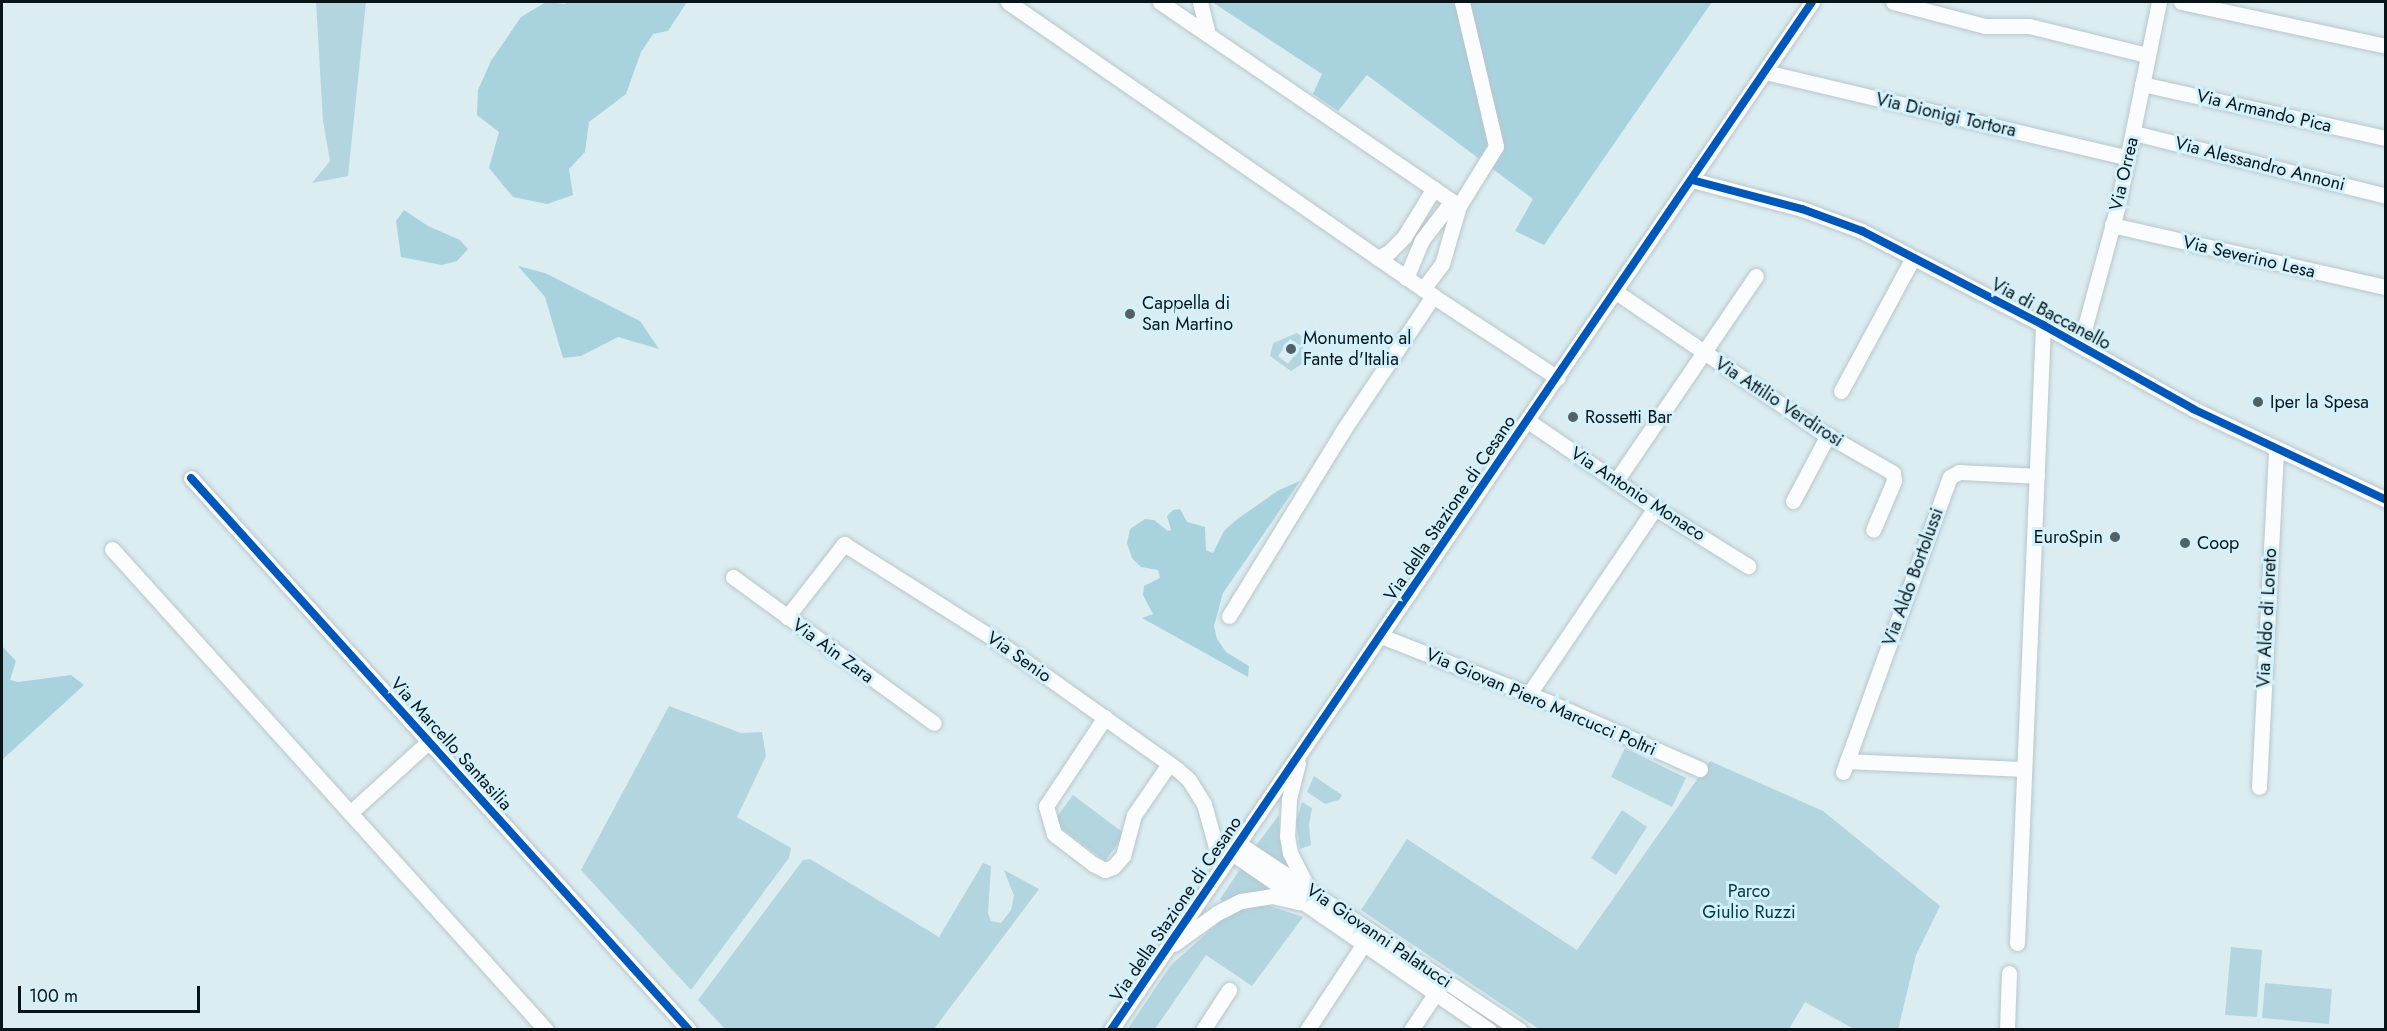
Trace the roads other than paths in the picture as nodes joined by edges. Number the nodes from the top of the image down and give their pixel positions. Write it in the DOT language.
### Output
graph roads {
  1 [pos="1008,2"];
  2 [pos="1160,2"];
  3 [pos="1200,2"];
  4 [pos="1462,2"];
  5 [pos="1812,2"];
  6 [pos="1893,2"];
  7 [pos="2159,2"];
  8 [pos="2181,2"];
  9 [pos="1208,34"];
  10 [pos="2385,46"];
  11 [pos="2147,55"];
  12 [pos="1764,72"];
  13 [pos="2142,84"];
  14 [pos="2134,133"];
  15 [pos="2385,138"];
  16 [pos="2128,158"];
  17 [pos="1692,180"];
  18 [pos="1434,189"];
  19 [pos="2385,196"];
  20 [pos="1456,203"];
  21 [pos="2112,225"];
  22 [pos="1378,258"];
  23 [pos="1913,258"];
  24 [pos="1755,276"];
  25 [pos="1406,278"];
  26 [pos="2385,287"];
  27 [pos="1616,292"];
  28 [pos="1428,293"];
  29 [pos="2043,325"];
  30 [pos="2080,345"];
  31 [pos="1703,353"];
  32 [pos="1558,378"];
  33 [pos="1841,391"];
  34 [pos="1528,421"];
  35 [pos="1827,435"];
  36 [pos="2276,450"];
  37 [pos="2037,476"];
  38 [pos="191,478"];
  39 [pos="1616,481"];
  40 [pos="2385,500"];
  41 [pos="1793,501"];
  42 [pos="1655,508"];
  43 [pos="1872,530"];
  44 [pos="112,549"];
  45 [pos="1748,566"];
  46 [pos="734,577"];
  47 [pos="1229,616"];
  48 [pos="787,617"];
  49 [pos="1381,636"];
  50 [pos="1529,694"];
  51 [pos="1105,717"];
  52 [pos="934,723"];
  53 [pos="428,742"];
  54 [pos="1300,754"];
  55 [pos="1169,764"];
  56 [pos="1700,769"];
  57 [pos="2024,769"];
  58 [pos="2259,787"];
  59 [pos="350,813"];
  60 [pos="1232,852"];
  61 [pos="1308,896"];
  62 [pos="1369,938"];
  63 [pos="2017,943"];
  64 [pos="1164,952"];
  65 [pos="2009,973"];
  66 [pos="1441,986"];
  67 [pos="1230,990"];
  68 [pos="546,1029"];
  69 [pos="689,1029"];
  70 [pos="1111,1029"];
  71 [pos="1203,1029"];
  72 [pos="1307,1029"];
  73 [pos="1411,1029"];
  74 [pos="1489,1029"];
  75 [pos="1519,1029"];
  76 [pos="2007,1029"];
  1 -- 22 [label="street"];
  2 -- 9 [label="street"];
  3 -- 9 [label="street"];
  4 -- 20 [label="street"];
  5 -- 12 [label="street, Via della Stazione di Cesano"];
  6 -- 11 [label="street"];
  7 -- 11 [label="street, Via Orrea"];
  8 -- 10 [label="street"];
  9 -- 18 [label="street"];
  11 -- 13 [label="street, Via Orrea"];
  12 -- 16 [label="street, Via Dionigi Tortora"];
  12 -- 17 [label="street, Via della Stazione di Cesano"];
  13 -- 14 [label="street, Via Orrea"];
  13 -- 15 [label="street, Via Armando Pica"];
  14 -- 16 [label="street, Via Orrea"];
  14 -- 19 [label="street, Via Alessandro Annoni"];
  16 -- 21 [label="street, Via Orrea"];
  17 -- 23 [label="street, Via di Baccanello"];
  17 -- 27 [label="street, Via della Stazione di Cesano"];
  18 -- 20 [label="street"];
  18 -- 22 [label="street"];
  20 -- 25 [label="street"];
  20 -- 28 [label="street"];
  21 -- 26 [label="street, Via Severino Lesa"];
  21 -- 30 [label="street, Via Orrea"];
  22 -- 25 [label="street"];
  23 -- 29 [label="street, Via di Baccanello"];
  23 -- 33 [label="street"];
  24 -- 31 [label="street"];
  25 -- 28 [label="street"];
  27 -- 31 [label="street, Via Attilio Verdirosi"];
  27 -- 32 [label="street, Via della Stazione di Cesano"];
  28 -- 32 [label="street"];
  28 -- 47 [label="street"];
  29 -- 30 [label="street, Via di Baccanello"];
  29 -- 37 [label="street"];
  30 -- 36 [label="street, Via di Baccanello"];
  31 -- 35 [label="street, Via Attilio Verdirosi"];
  31 -- 39 [label="street"];
  32 -- 34 [label="street, Via della Stazione di Cesano"];
  34 -- 39 [label="street, Via Antonio Monaco"];
  34 -- 49 [label="street, Via della Stazione di Cesano"];
  35 -- 41 [label="street"];
  35 -- 43 [label="street, Via Attilio Verdirosi"];
  36 -- 40 [label="street, Via di Baccanello"];
  36 -- 58 [label="street, Via Aldo di Loreto"];
  37 -- 57 [label="street"];
  37 -- 57 [label="street, Via Aldo Bortolussi"];
  38 -- 53 [label="street, Via Marcello Santasilia"];
  39 -- 42 [label="street, Via Antonio Monaco"];
  42 -- 45 [label="street, Via Antonio Monaco"];
  42 -- 50 [label="street"];
  44 -- 59 [label="street"];
  46 -- 48 [label="street, Via Ain Zara"];
  48 -- 51 [label="street, Via Senio"];
  48 -- 52 [label="street, Via Ain Zara"];
  49 -- 50 [label="street, Via Giovan Piero Marcucci Poltri"];
  49 -- 54 [label="street, Via della Stazione di Cesano"];
  50 -- 56 [label="street, Via Giovan Piero Marcucci Poltri"];
  51 -- 55 [label="street, Via Senio"];
  51 -- 55 [label="street"];
  53 -- 59 [label="street"];
  53 -- 69 [label="street, Via Marcello Santasilia"];
  54 -- 60 [label="street, Via della Stazione di Cesano"];
  54 -- 61 [label="street"];
  55 -- 60 [label="street, Via Senio"];
  57 -- 63 [label="street"];
  59 -- 68 [label="street"];
  60 -- 61 [label="street, Via Giovanni Palatucci"];
  60 -- 64 [label="street, Via della Stazione di Cesano"];
  61 -- 62 [label="street, Via Giovanni Palatucci"];
  61 -- 64 [label="street"];
  62 -- 66 [label="street, Via Giovanni Palatucci"];
  62 -- 72 [label="street"];
  64 -- 70 [label="street, Via della Stazione di Cesano"];
  65 -- 76 [label="street"];
  66 -- 73 [label="street"];
  66 -- 74 [label="street, Via Giovanni Palatucci"];
  66 -- 75 [label="street, Via Giovanni Palatucci"];
  67 -- 71 [label="street"];
}
